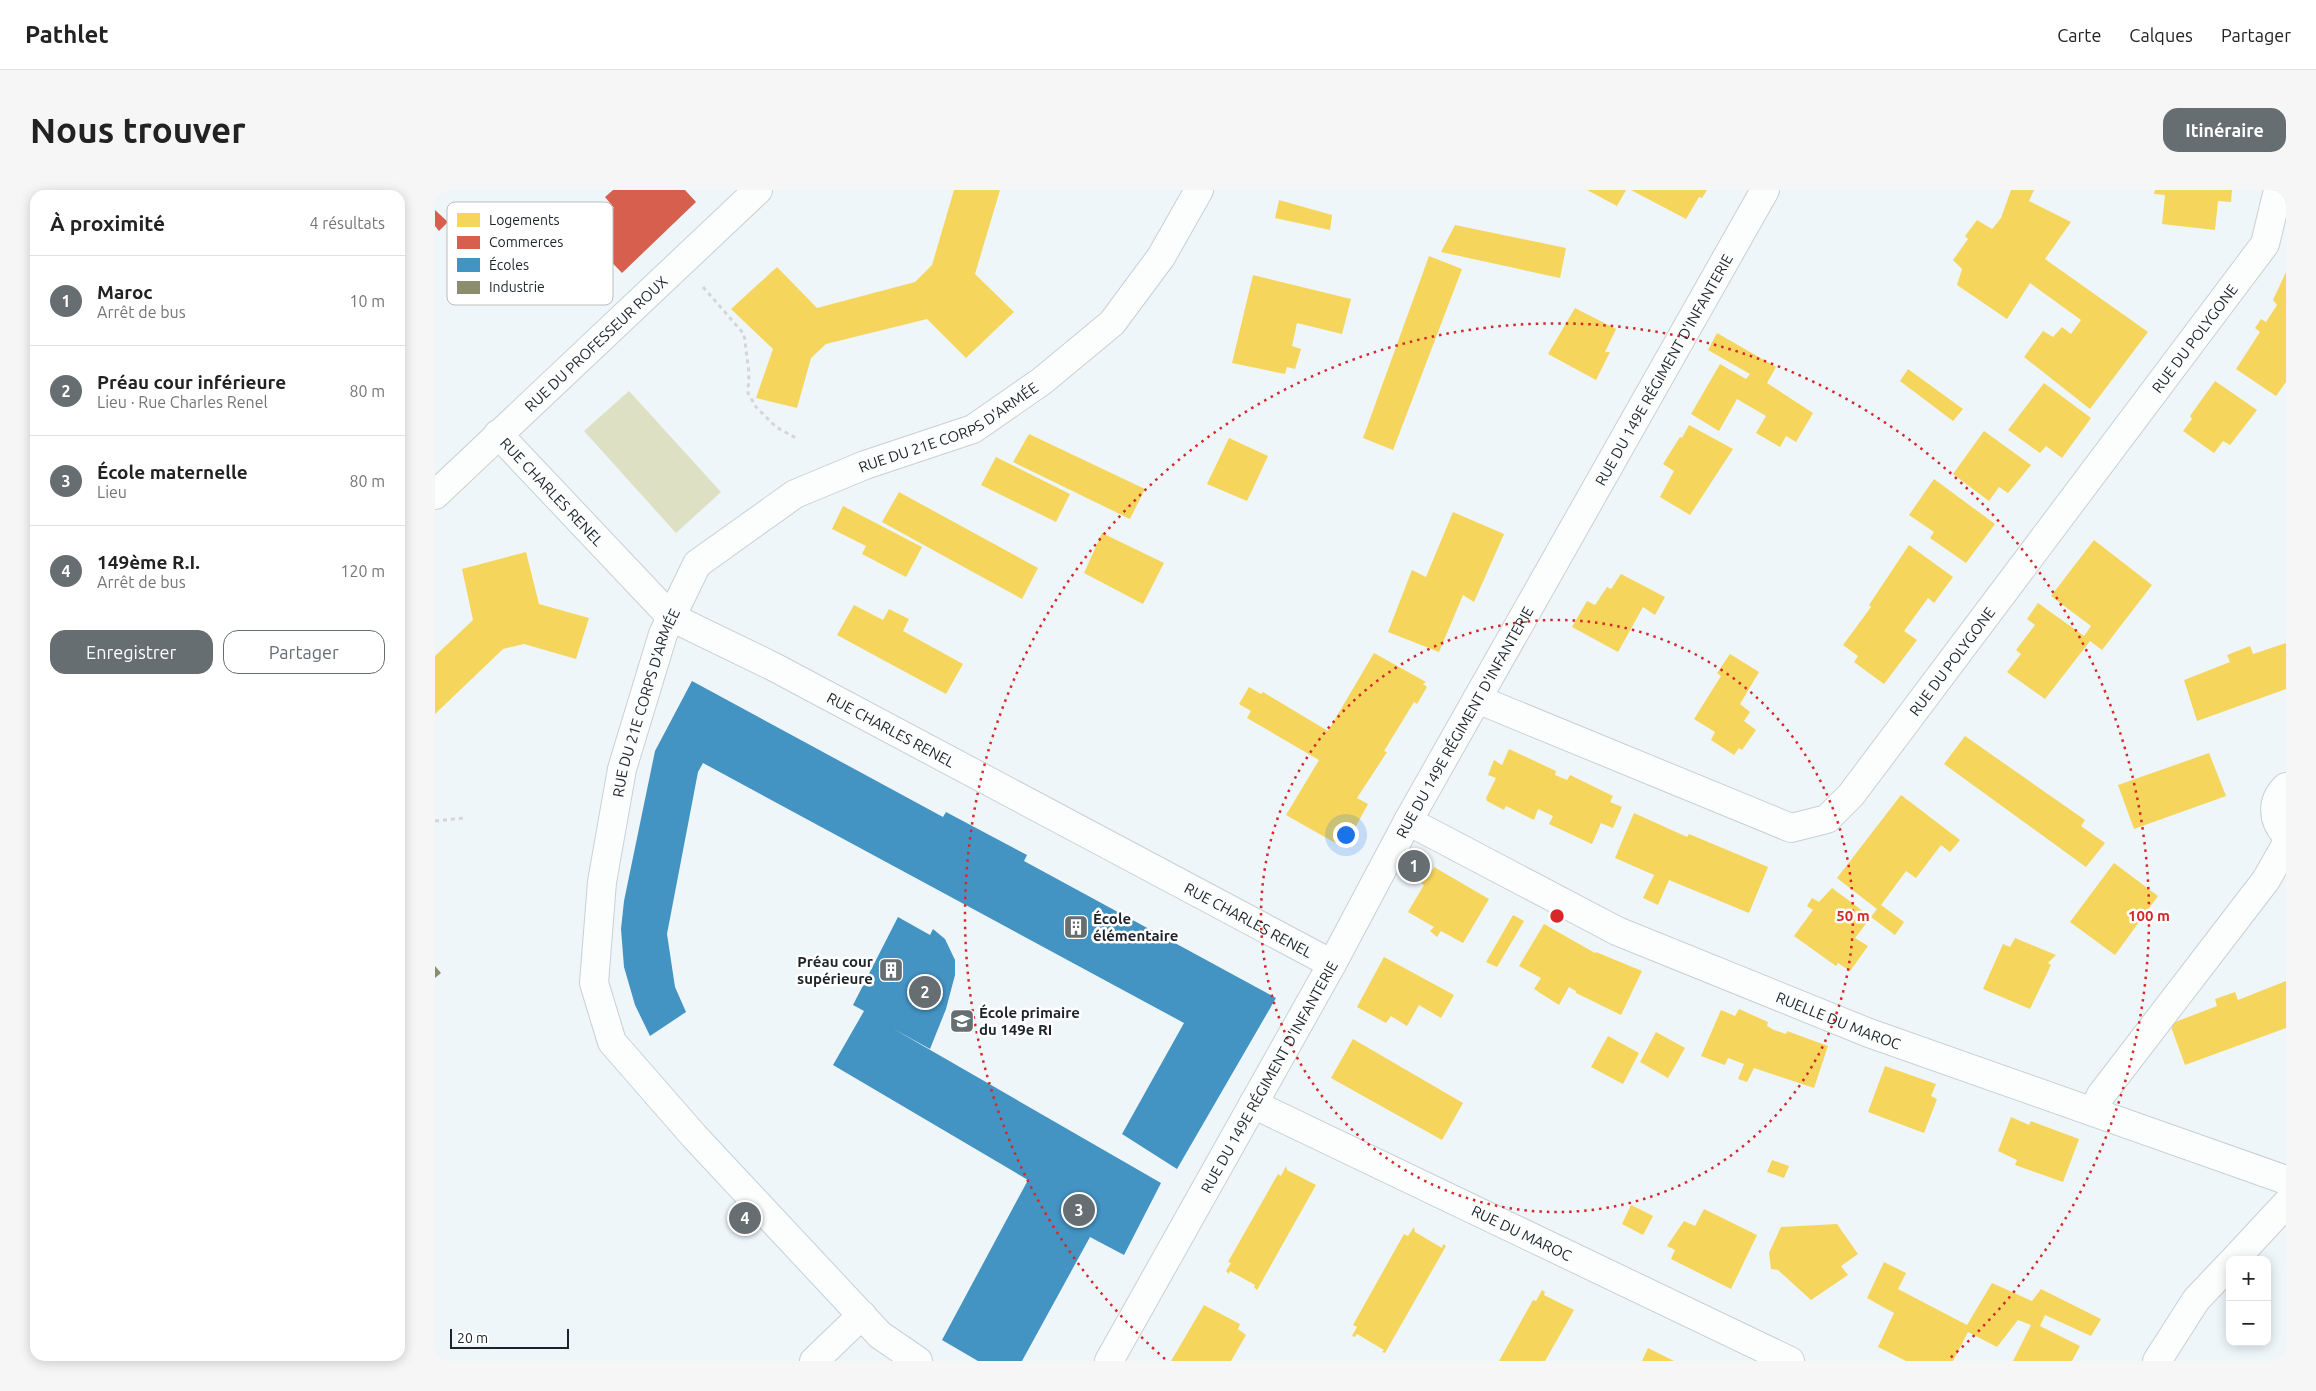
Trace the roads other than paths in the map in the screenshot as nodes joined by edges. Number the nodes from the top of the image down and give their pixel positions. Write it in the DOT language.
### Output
graph roads {
  1 [pos="758,190"];
  2 [pos="1199,190"];
  3 [pos="1765,190"];
  4 [pos="2278,190"];
  5 [pos="498,434"];
  6 [pos="435,495"];
  7 [pos="671,617"];
  8 [pos="1477,699"];
  9 [pos="2286,787"];
  10 [pos="1408,821"];
  11 [pos="2286,835"];
  12 [pos="2286,845"];
  13 [pos="1332,964"];
  14 [pos="1253,1104"];
  15 [pos="2093,1111"];
  16 [pos="2286,1180"];
  17 [pos="2286,1204"];
  18 [pos="2237,1256"];
  19 [pos="2226,1268"];
  20 [pos="862,1315"];
  21 [pos="814,1361"];
  22 [pos="918,1361"];
  23 [pos="1109,1361"];
  24 [pos="1790,1361"];
  25 [pos="2157,1361"];
  1 -- 5 [label="street, RUE DU PROFESSEUR ROUX"];
  2 -- 7 [label="street, RUE DU 21E CORPS D'ARMÉE"];
  3 -- 8 [label="street, RUE DU 149E RÉGIMENT D'INFANTERIE"];
  4 -- 8 [label="street, RUE DU POLYGONE"];
  5 -- 6 [label="street, RUE DU PROFESSEUR ROUX"];
  5 -- 7 [label="street, RUE CHARLES RENEL"];
  7 -- 13 [label="street, RUE CHARLES RENEL"];
  7 -- 20 [label="street, RUE DU 21E CORPS D'ARMÉE"];
  8 -- 10 [label="street, RUE DU 149E RÉGIMENT D'INFANTERIE"];
  9 -- 11 [label="street"];
  10 -- 13 [label="street, RUE DU 149E RÉGIMENT D'INFANTERIE"];
  10 -- 15 [label="street, RUELLE DU MAROC"];
  12 -- 15 [label="street"];
  13 -- 14 [label="street, RUE DU 149E RÉGIMENT D'INFANTERIE"];
  14 -- 23 [label="street, RUE DU 149E RÉGIMENT D'INFANTERIE"];
  14 -- 24 [label="street, RUE DU MAROC"];
  15 -- 16 [label="street, RUELLE DU MAROC"];
  17 -- 18 [label="street"];
  19 -- 25 [label="street"];
  20 -- 21 [label="street"];
  20 -- 22 [label="street, RUE DU 21E CORPS D'ARMÉE"];
}
